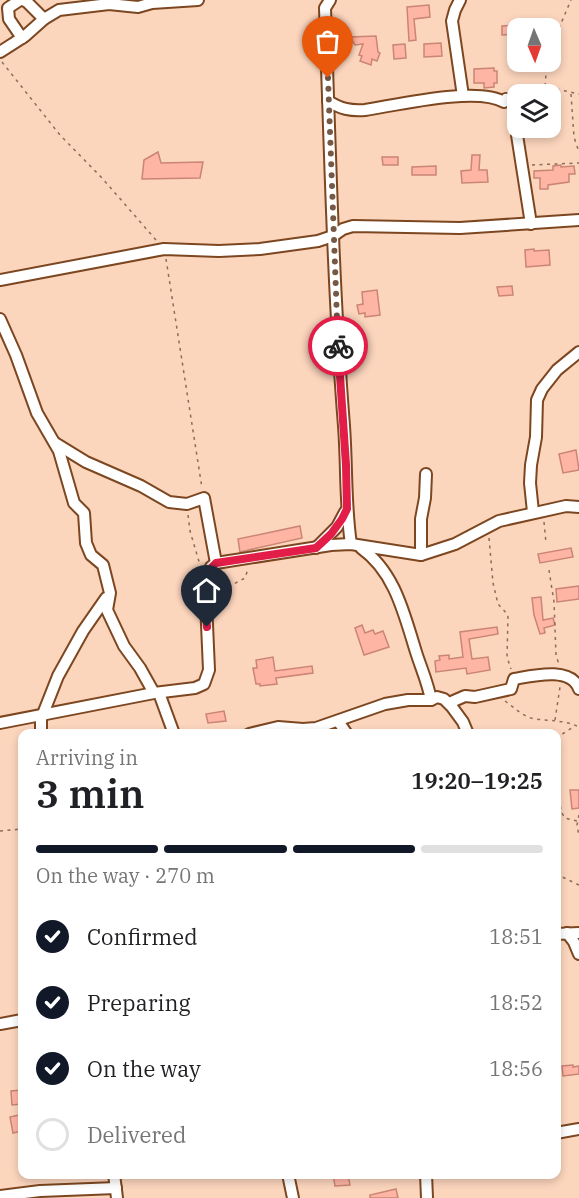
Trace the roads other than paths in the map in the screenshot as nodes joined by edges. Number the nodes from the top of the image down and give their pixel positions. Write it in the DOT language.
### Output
graph roads {
  1 [pos="21,0"];
  2 [pos="198,0"];
  3 [pos="316,0"];
  4 [pos="460,0"];
  5 [pos="138,3"];
  6 [pos="328,4"];
  7 [pos="44,19"];
  8 [pos="22,38"];
  9 [pos="0,52"];
  10 [pos="463,96"];
  11 [pos="507,100"];
  12 [pos="328,101"];
  13 [pos="345,110"];
  14 [pos="329,122"];
  15 [pos="517,138"];
  16 [pos="579,220"];
  17 [pos="531,224"];
  18 [pos="333,236"];
  19 [pos="0,280"];
  20 [pos="0,319"];
  21 [pos="579,352"];
  22 [pos="53,442"];
  23 [pos="426,474"];
  24 [pos="579,507"];
  25 [pos="347,509"];
  26 [pos="535,512"];
  27 [pos="354,545"];
  28 [pos="316,548"];
  29 [pos="421,555"];
  30 [pos="216,563"];
  31 [pos="110,592"];
  32 [pos="578,682"];
  33 [pos="157,693"];
  34 [pos="431,700"];
  35 [pos="449,703"];
  36 [pos="43,715"];
  37 [pos="338,721"];
  38 [pos="0,723"];
  39 [pos="42,729"];
  40 [pos="172,729"];
  41 [pos="267,729"];
  42 [pos="303,729"];
  43 [pos="303,729"];
  44 [pos="344,729"];
  45 [pos="466,729"];
  46 [pos="579,933"];
  47 [pos="562,934"];
  48 [pos="579,954"];
  49 [pos="18,1021"];
  50 [pos="0,1023"];
  51 [pos="579,1130"];
  52 [pos="561,1132"];
  53 [pos="289,1179"];
  54 [pos="426,1179"];
  55 [pos="116,1193"];
  56 [pos="0,1196"];
  57 [pos="293,1198"];
  58 [pos="427,1198"];
  1 -- 7 [label="street"];
  1 -- 8 [label="street"];
  2 -- 5 [label="street"];
  3 -- 6 [label="street"];
  4 -- 10 [label="street"];
  5 -- 7 [label="street"];
  6 -- 12 [label="street"];
  7 -- 8 [label="street"];
  8 -- 9 [label="street"];
  10 -- 11 [label="street"];
  10 -- 13 [label="street"];
  12 -- 13 [label="street"];
  12 -- 14 [label="street"];
  13 -- 14 [label="street"];
  14 -- 18 [label="street"];
  15 -- 17 [label="street"];
  16 -- 17 [label="street"];
  17 -- 18 [label="street"];
  18 -- 19 [label="street"];
  18 -- 25 [label="street"];
  20 -- 22 [label="street"];
  21 -- 26 [label="street"];
  22 -- 30 [label="street"];
  22 -- 31 [label="street"];
  23 -- 29 [label="street"];
  24 -- 26 [label="street"];
  25 -- 27 [label="street"];
  25 -- 28 [label="street"];
  26 -- 29 [label="street"];
  27 -- 28 [label="street"];
  27 -- 29 [label="street"];
  27 -- 34 [label="street"];
  28 -- 30 [label="street"];
  30 -- 33 [label="street"];
  31 -- 33 [label="street"];
  31 -- 36 [label="street"];
  32 -- 35 [label="street"];
  33 -- 36 [label="street"];
  33 -- 40 [label="street"];
  34 -- 35 [label="street"];
  34 -- 37 [label="street"];
  35 -- 45 [label="street"];
  36 -- 38 [label="street"];
  36 -- 39 [label="street"];
  37 -- 42 [label="street"];
  37 -- 44 [label="street"];
  41 -- 43 [label="street"];
  46 -- 47 [label="street"];
  47 -- 48 [label="street"];
  49 -- 50 [label="street"];
  51 -- 52 [label="street"];
  53 -- 57 [label="street"];
  54 -- 58 [label="street"];
  55 -- 56 [label="street"];
}
